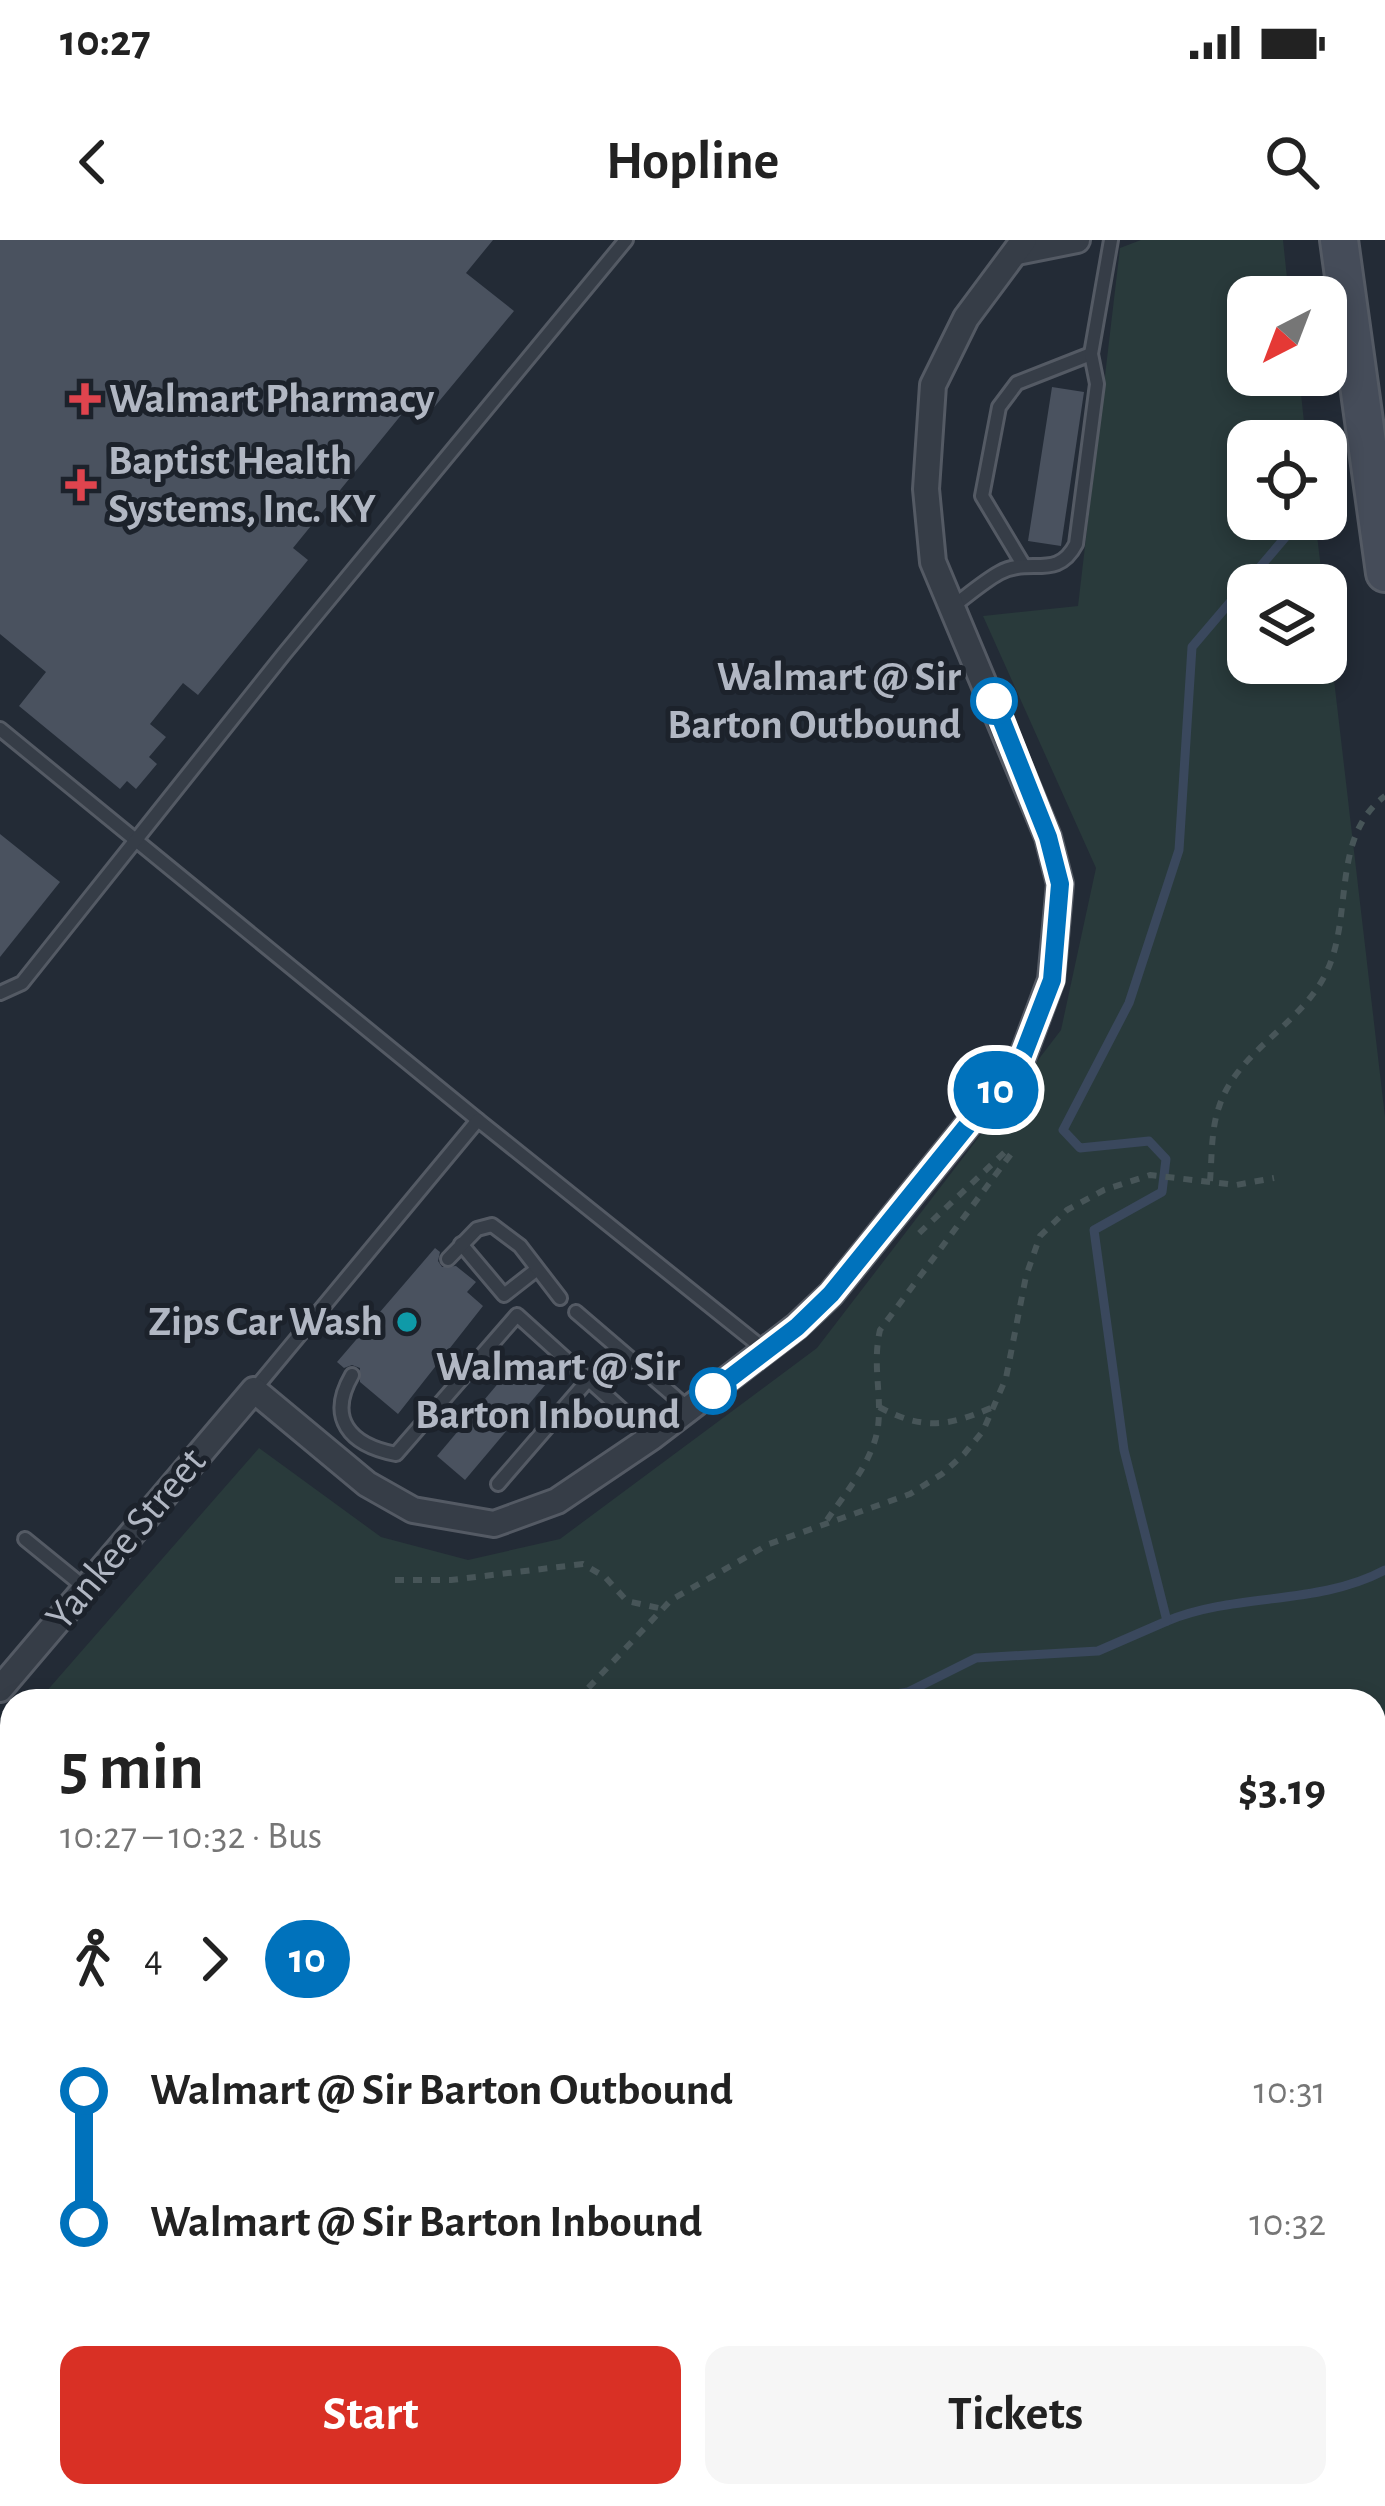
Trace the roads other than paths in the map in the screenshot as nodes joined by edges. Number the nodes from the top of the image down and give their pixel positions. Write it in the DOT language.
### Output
graph roads {
  1 [pos="626,240"];
  2 [pos="1077,240"];
  3 [pos="1111,240"];
  4 [pos="1339,240"];
  5 [pos="1014,244"];
  6 [pos="1091,353"];
  7 [pos="1024,566"];
  8 [pos="1385,573"];
  9 [pos="951,608"];
  10 [pos="0,729"];
  11 [pos="136,839"];
  12 [pos="0,993"];
  13 [pos="478,1120"];
  14 [pos="461,1244"];
  15 [pos="448,1259"];
  16 [pos="536,1270"];
  17 [pos="504,1295"];
  18 [pos="560,1298"];
  19 [pos="576,1312"];
  20 [pos="517,1315"];
  21 [pos="766,1351"];
  22 [pos="352,1375"];
  23 [pos="588,1381"];
  24 [pos="254,1390"];
  25 [pos="689,1408"];
  26 [pos="652,1437"];
  27 [pos="498,1484"];
  28 [pos="25,1539"];
  29 [pos="85,1587"];
  30 [pos="0,1689"];
  1 -- 11 [label="lane"];
  2 -- 5 [label="street"];
  3 -- 6 [label="lane"];
  4 -- 8 [label="main road"];
  5 -- 9 [label="street"];
  6 -- 7 [label="lane"];
  6 -- 7 [label="lane"];
  7 -- 9 [label="lane"];
  9 -- 21 [label="street"];
  10 -- 11 [label="lane"];
  11 -- 12 [label="lane"];
  11 -- 13 [label="lane"];
  13 -- 21 [label="lane"];
  13 -- 24 [label="lane"];
  14 -- 15 [label="lane"];
  14 -- 16 [label="lane"];
  14 -- 17 [label="lane"];
  16 -- 17 [label="lane"];
  16 -- 18 [label="lane"];
  17 -- 20 [label="lane"];
  19 -- 25 [label="lane"];
  20 -- 22 [label="lane"];
  20 -- 23 [label="lane"];
  21 -- 25 [label="street"];
  23 -- 26 [label="lane"];
  23 -- 27 [label="lane"];
  24 -- 26 [label="street"];
  24 -- 29 [label="street, Yankee Street"];
  25 -- 26 [label="street"];
  28 -- 29 [label="lane"];
  29 -- 30 [label="street, Yankee Street"];
}
